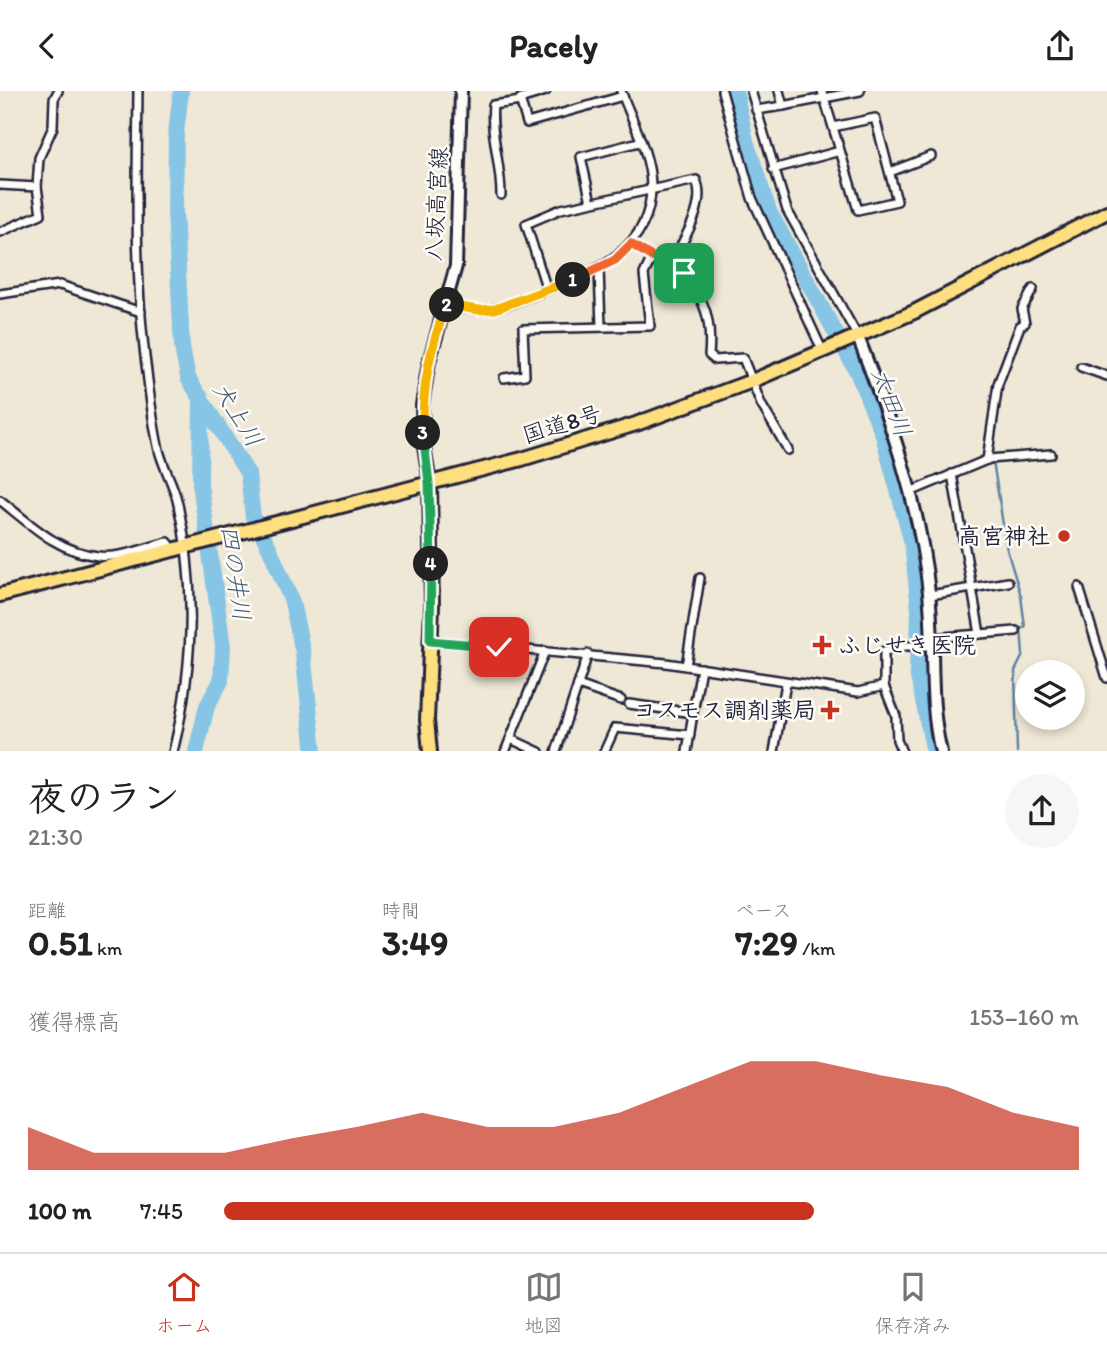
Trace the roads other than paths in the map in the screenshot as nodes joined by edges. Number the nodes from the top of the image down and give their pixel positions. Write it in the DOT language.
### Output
graph roads {
  1 [pos="58,91"];
  2 [pos="138,91"];
  3 [pos="461,91"];
  4 [pos="546,91"];
  5 [pos="722,91"];
  6 [pos="751,91"];
  7 [pos="779,91"];
  8 [pos="860,91"];
  9 [pos="622,94"];
  10 [pos="823,94"];
  11 [pos="521,101"];
  12 [pos="783,106"];
  13 [pos="756,110"];
  14 [pos="833,127"];
  15 [pos="639,142"];
  16 [pos="840,151"];
  17 [pos="931,156"];
  18 [pos="773,169"];
  19 [pos="890,172"];
  20 [pos="0,185"];
  21 [pos="37,187"];
  22 [pos="651,188"];
  23 [pos="501,195"];
  24 [pos="591,202"];
  25 [pos="1107,212"];
  26 [pos="0,232"];
  27 [pos="631,244"];
  28 [pos="652,257"];
  29 [pos="673,261"];
  30 [pos="599,269"];
  31 [pos="1034,289"];
  32 [pos="547,290"];
  33 [pos="0,294"];
  34 [pos="446,305"];
  35 [pos="141,312"];
  36 [pos="601,327"];
  37 [pos="854,338"];
  38 [pos="825,352"];
  39 [pos="1081,367"];
  40 [pos="1107,376"];
  41 [pos="504,378"];
  42 [pos="752,381"];
  43 [pos="788,450"];
  44 [pos="1051,454"];
  45 [pos="987,460"];
  46 [pos="952,475"];
  47 [pos="429,483"];
  48 [pos="910,492"];
  49 [pos="0,500"];
  50 [pos="185,547"];
  51 [pos="700,578"];
  52 [pos="1008,582"];
  53 [pos="1079,587"];
  54 [pos="971,588"];
  55 [pos="930,595"];
  56 [pos="0,596"];
  57 [pos="1016,631"];
  58 [pos="980,634"];
  59 [pos="430,641"];
  60 [pos="929,643"];
  61 [pos="545,651"];
  62 [pos="588,655"];
  63 [pos="687,666"];
  64 [pos="702,668"];
  65 [pos="1107,678"];
  66 [pos="786,683"];
  67 [pos="578,685"];
  68 [pos="884,686"];
  69 [pos="621,700"];
  70 [pos="629,705"];
  71 [pos="693,713"];
  72 [pos="690,735"];
  73 [pos="511,739"];
  74 [pos="173,751"];
  75 [pos="430,751"];
  76 [pos="505,751"];
  77 [pos="539,751"];
  78 [pos="556,751"];
  79 [pos="604,751"];
  80 [pos="687,751"];
  81 [pos="774,751"];
  82 [pos="902,751"];
  83 [pos="941,751"];
  1 -- 21 [label="street"];
  2 -- 35 [label="street"];
  3 -- 34 [label="main road, 八坂高宮線"];
  4 -- 11 [label="street"];
  5 -- 38 [label="street"];
  6 -- 13 [label="street"];
  7 -- 12 [label="street"];
  8 -- 10 [label="street"];
  9 -- 11 [label="street"];
  9 -- 15 [label="street"];
  10 -- 12 [label="street"];
  10 -- 14 [label="street"];
  11 -- 23 [label="street"];
  12 -- 13 [label="street"];
  13 -- 18 [label="street"];
  14 -- 16 [label="street"];
  14 -- 19 [label="street"];
  15 -- 22 [label="street"];
  15 -- 24 [label="street"];
  16 -- 18 [label="street"];
  16 -- 19 [label="street"];
  17 -- 19 [label="street"];
  18 -- 37 [label="street"];
  20 -- 21 [label="street"];
  21 -- 26 [label="street"];
  22 -- 24 [label="street"];
  22 -- 27 [label="street"];
  22 -- 29 [label="street"];
  24 -- 32 [label="street"];
  25 -- 37 [label="main road, 国道8号"];
  27 -- 28 [label="street"];
  27 -- 30 [label="street"];
  28 -- 29 [label="street"];
  28 -- 36 [label="street"];
  29 -- 42 [label="street"];
  30 -- 32 [label="street"];
  30 -- 36 [label="street"];
  31 -- 45 [label="street"];
  32 -- 34 [label="street"];
  33 -- 35 [label="street"];
  34 -- 47 [label="main road, 八坂高宮線"];
  35 -- 50 [label="street"];
  36 -- 41 [label="street"];
  37 -- 38 [label="main road, 国道8号"];
  37 -- 48 [label="main road"];
  38 -- 42 [label="main road, 国道8号"];
  39 -- 40 [label="street"];
  42 -- 43 [label="street"];
  42 -- 47 [label="main road, 国道8号"];
  44 -- 45 [label="street"];
  45 -- 46 [label="street"];
  46 -- 48 [label="street"];
  46 -- 54 [label="street"];
  47 -- 50 [label="main road, 国道8号"];
  47 -- 59 [label="main road"];
  48 -- 55 [label="main road"];
  49 -- 50 [label="street"];
  50 -- 56 [label="main road, 国道8号"];
  50 -- 74 [label="street"];
  51 -- 63 [label="street"];
  52 -- 54 [label="street"];
  53 -- 65 [label="street"];
  54 -- 55 [label="street"];
  54 -- 58 [label="street"];
  55 -- 60 [label="main road"];
  57 -- 58 [label="street"];
  58 -- 60 [label="street"];
  59 -- 61 [label="street"];
  59 -- 75 [label="main road"];
  60 -- 68 [label="street"];
  60 -- 83 [label="main road"];
  61 -- 62 [label="street"];
  61 -- 73 [label="street"];
  62 -- 63 [label="street"];
  62 -- 67 [label="street"];
  63 -- 64 [label="street"];
  64 -- 66 [label="street"];
  64 -- 71 [label="street"];
  66 -- 68 [label="street"];
  66 -- 81 [label="street"];
  67 -- 69 [label="street"];
  67 -- 78 [label="street"];
  68 -- 82 [label="street"];
  70 -- 71 [label="street"];
  71 -- 72 [label="street"];
  72 -- 79 [label="street"];
  72 -- 80 [label="street"];
  73 -- 76 [label="street"];
  73 -- 77 [label="street"];
}
